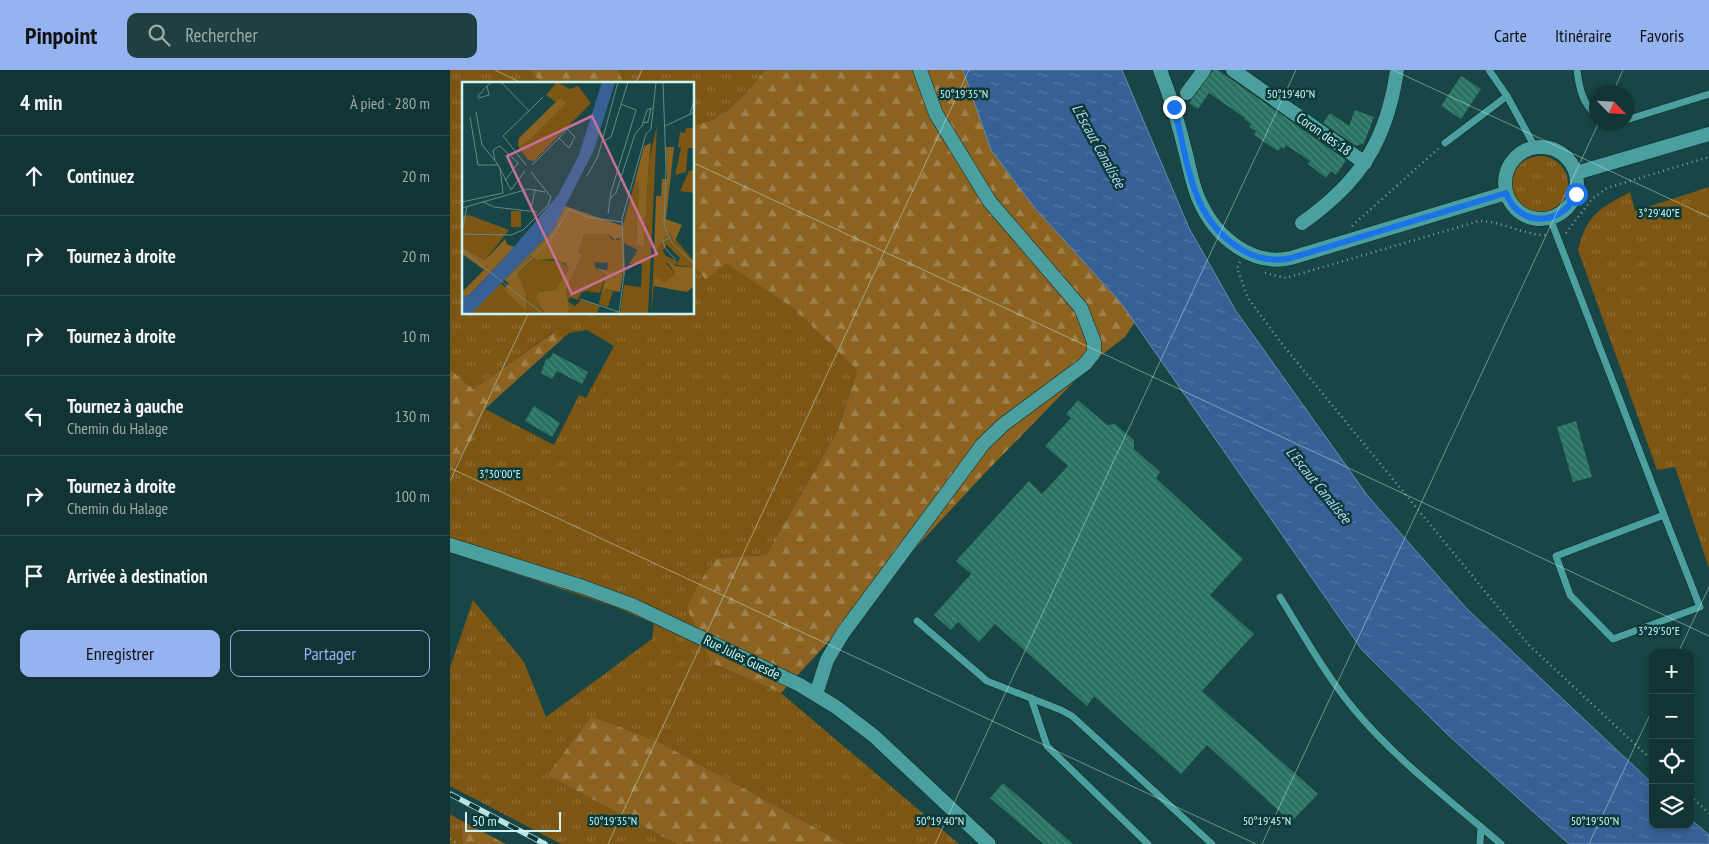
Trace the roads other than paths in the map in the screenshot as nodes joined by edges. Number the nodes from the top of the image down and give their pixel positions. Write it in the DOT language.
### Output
graph roads {
  1 [pos="920,70"];
  2 [pos="1160,70"];
  3 [pos="1204,70"];
  4 [pos="1233,70"];
  5 [pos="1398,70"];
  6 [pos="1488,70"];
  7 [pos="1578,70"];
  8 [pos="1187,93"];
  9 [pos="1709,94"];
  10 [pos="1507,96"];
  11 [pos="1589,106"];
  12 [pos="1634,117"];
  13 [pos="1709,134"];
  14 [pos="1444,143"];
  15 [pos="1535,147"];
  16 [pos="1365,163"];
  17 [pos="1576,173"];
  18 [pos="1506,193"];
  19 [pos="1550,218"];
  20 [pos="1302,223"];
  21 [pos="1664,514"];
  22 [pos="450,545"];
  23 [pos="1280,597"];
  24 [pos="917,621"];
  25 [pos="816,694"];
  26 [pos="1031,698"];
  27 [pos="1481,827"];
  28 [pos="989,844"];
  29 [pos="1148,844"];
  30 [pos="1212,844"];
  31 [pos="1480,844"];
  32 [pos="1501,844"];
  1 -- 25 [label="street"];
  2 -- 18 [label="street"];
  3 -- 8 [label="street"];
  4 -- 16 [label="street, Coron des 18"];
  5 -- 16 [label="street"];
  6 -- 10 [label="lane"];
  7 -- 11 [label="lane"];
  9 -- 12 [label="lane"];
  10 -- 14 [label="lane"];
  10 -- 15 [label="lane"];
  13 -- 17 [label="street"];
  15 -- 17 [label="street"];
  15 -- 18 [label="street"];
  16 -- 20 [label="street"];
  17 -- 19 [label="street"];
  18 -- 19 [label="street"];
  19 -- 21 [label="lane"];
  21 -- 21 [label="lane"];
  22 -- 25 [label="street, Rue Jules Guesde"];
  23 -- 27 [label="lane"];
  24 -- 26 [label="lane"];
  25 -- 28 [label="street, Rue Jules Guesde"];
  26 -- 29 [label="lane"];
  26 -- 30 [label="lane"];
  27 -- 31 [label="lane"];
  27 -- 32 [label="lane"];
}
